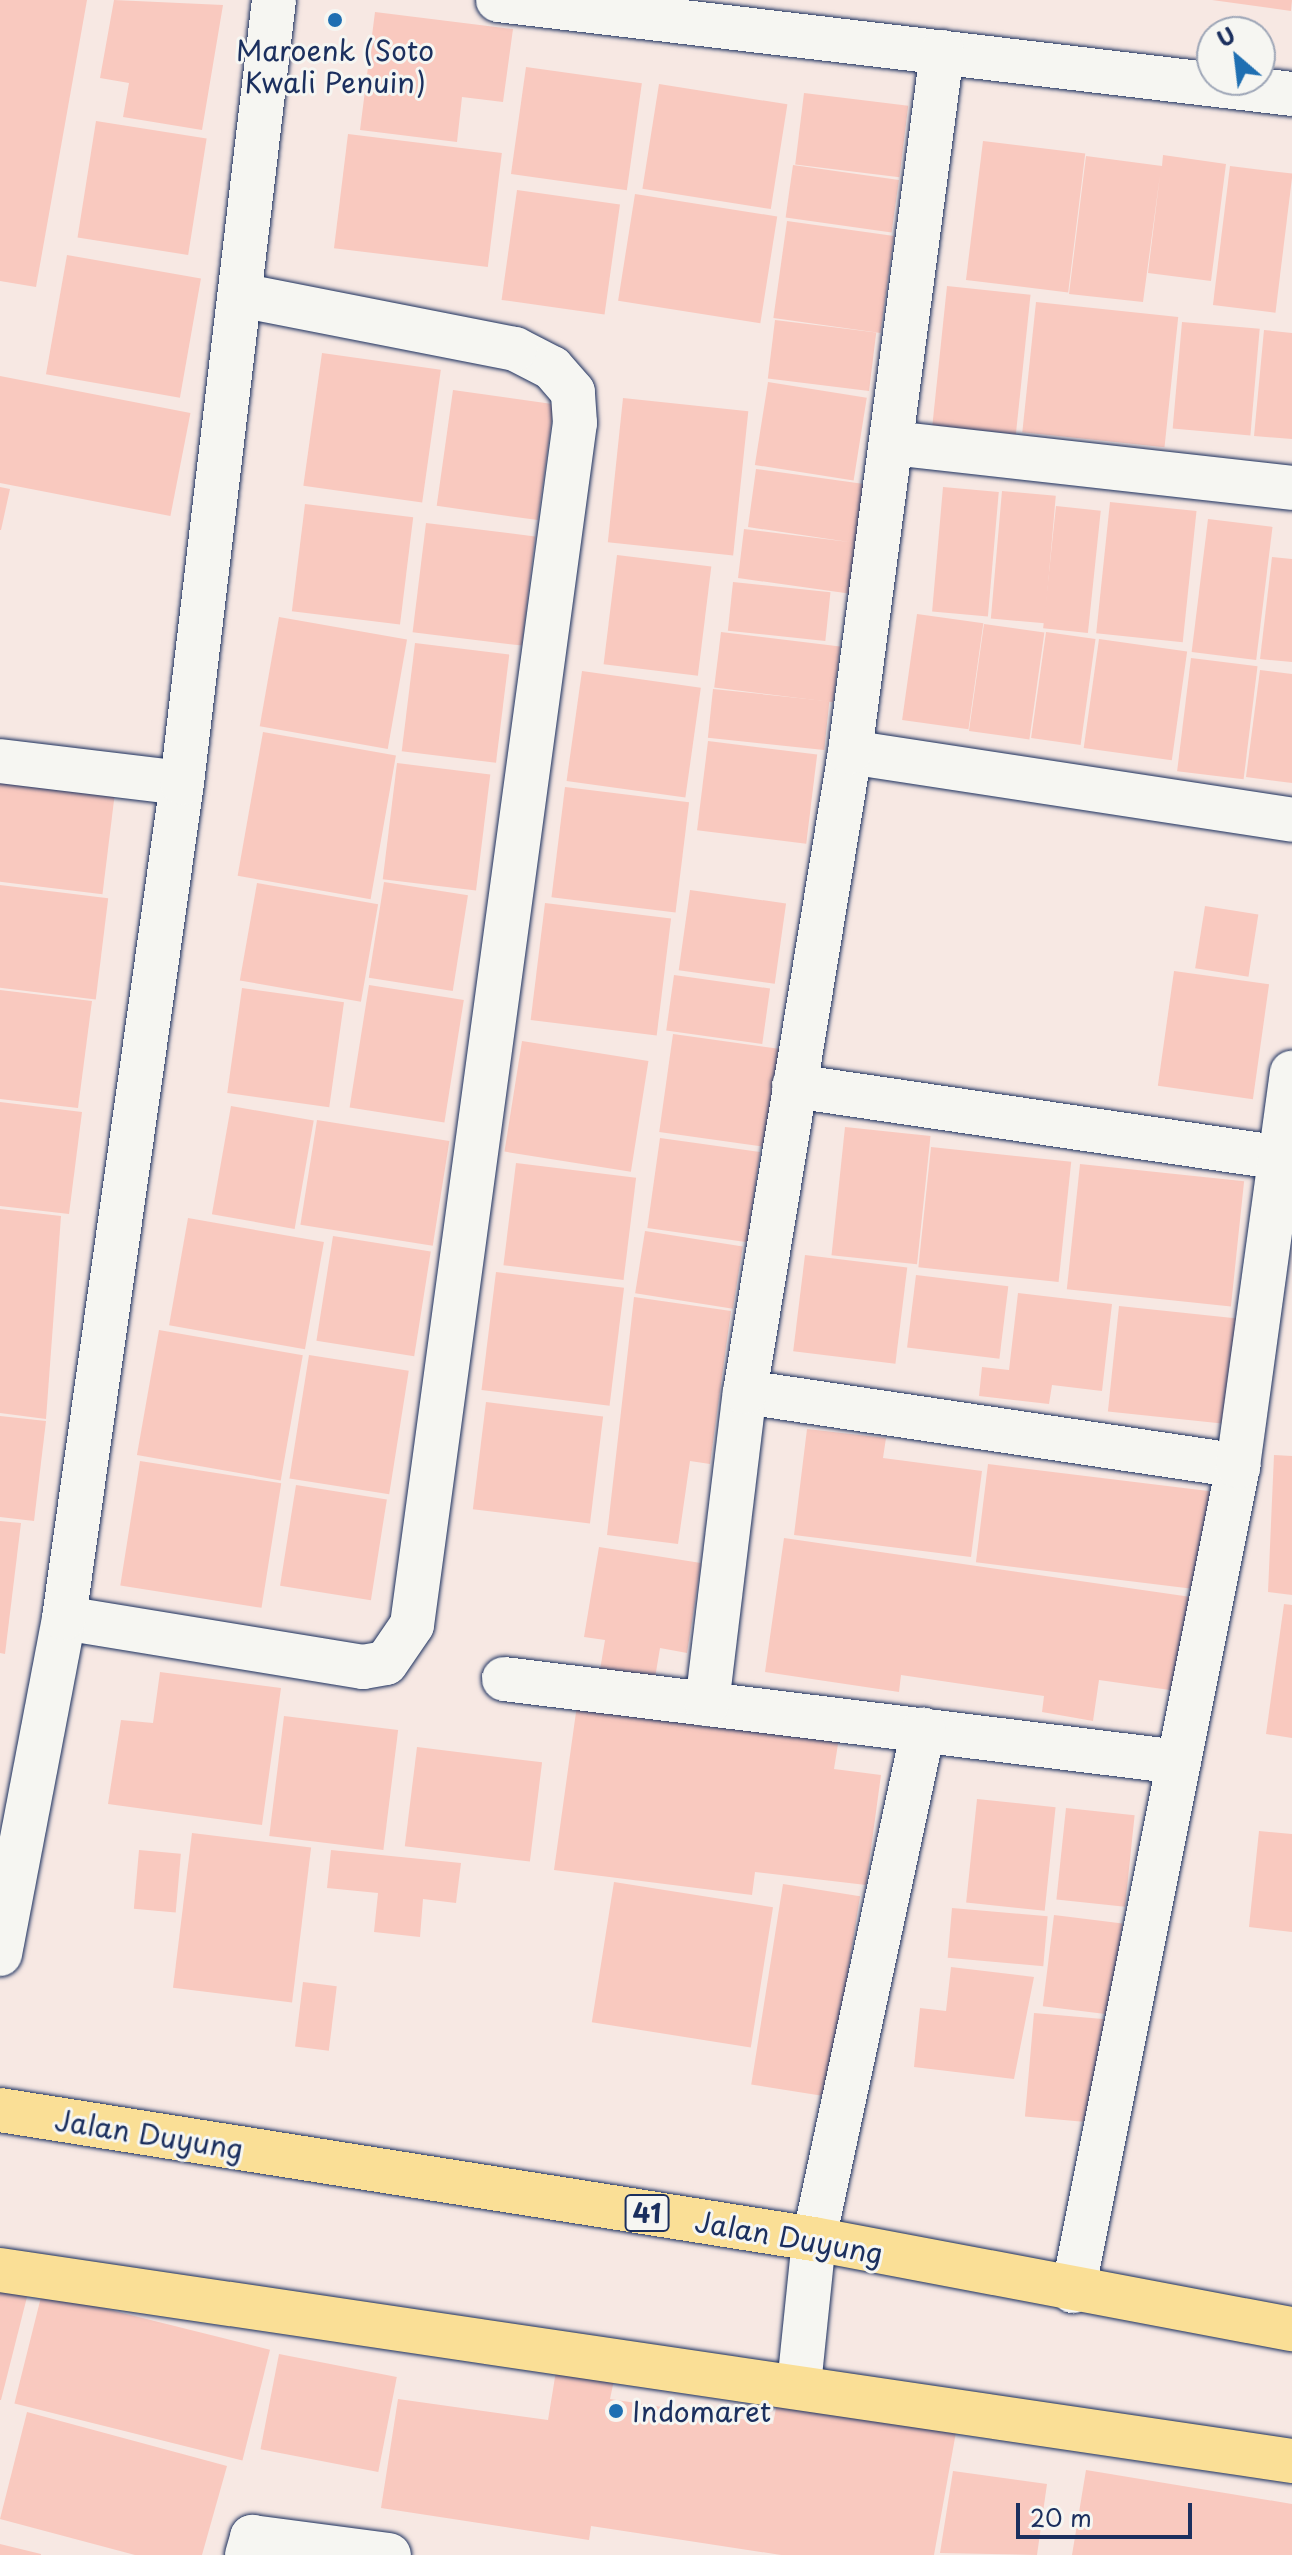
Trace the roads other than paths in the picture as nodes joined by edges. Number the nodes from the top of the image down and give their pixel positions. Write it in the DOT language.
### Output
graph roads {
  1 [pos="274,0"];
  2 [pos="498,0"];
  3 [pos="942,52"];
  4 [pos="1292,94"];
  5 [pos="244,296"];
  6 [pos="893,443"];
  7 [pos="1292,488"];
  8 [pos="850,752"];
  9 [pos="0,761"];
  10 [pos="182,783"];
  11 [pos="1292,820"];
  12 [pos="1292,1073"];
  13 [pos="794,1086"];
  14 [pos="1280,1158"];
  15 [pos="745,1392"];
  16 [pos="1238,1466"];
  17 [pos="64,1618"];
  18 [pos="504,1679"];
  19 [pos="707,1704"];
  20 [pos="923,1730"];
  21 [pos="1179,1762"];
  22 [pos="0,1954"];
  23 [pos="0,2110"];
  24 [pos="814,2239"];
  25 [pos="0,2270"];
  26 [pos="1073,2291"];
  27 [pos="1292,2329"];
  28 [pos="799,2385"];
  29 [pos="1292,2461"];
  30 [pos="247,2555"];
  31 [pos="389,2555"];
  1 -- 5 [label="street"];
  2 -- 3 [label="street"];
  3 -- 4 [label="street"];
  3 -- 6 [label="street"];
  5 -- 10 [label="street"];
  5 -- 17 [label="street"];
  6 -- 7 [label="street"];
  6 -- 8 [label="street"];
  8 -- 11 [label="street"];
  8 -- 13 [label="street"];
  9 -- 10 [label="street"];
  10 -- 17 [label="street"];
  12 -- 14 [label="street"];
  13 -- 14 [label="street"];
  13 -- 15 [label="street"];
  14 -- 16 [label="street"];
  15 -- 16 [label="street"];
  15 -- 19 [label="street"];
  16 -- 21 [label="street"];
  17 -- 22 [label="street"];
  18 -- 19 [label="street"];
  19 -- 20 [label="street"];
  20 -- 21 [label="street"];
  20 -- 24 [label="street"];
  21 -- 26 [label="street"];
  23 -- 24 [label="highway, Jalan Duyung / 41"];
  24 -- 26 [label="highway, Jalan Duyung / 41"];
  24 -- 28 [label="street"];
  25 -- 28 [label="highway"];
  26 -- 27 [label="highway, Jalan Duyung / 41"];
  28 -- 29 [label="highway"];
  30 -- 31 [label="street"];
}
